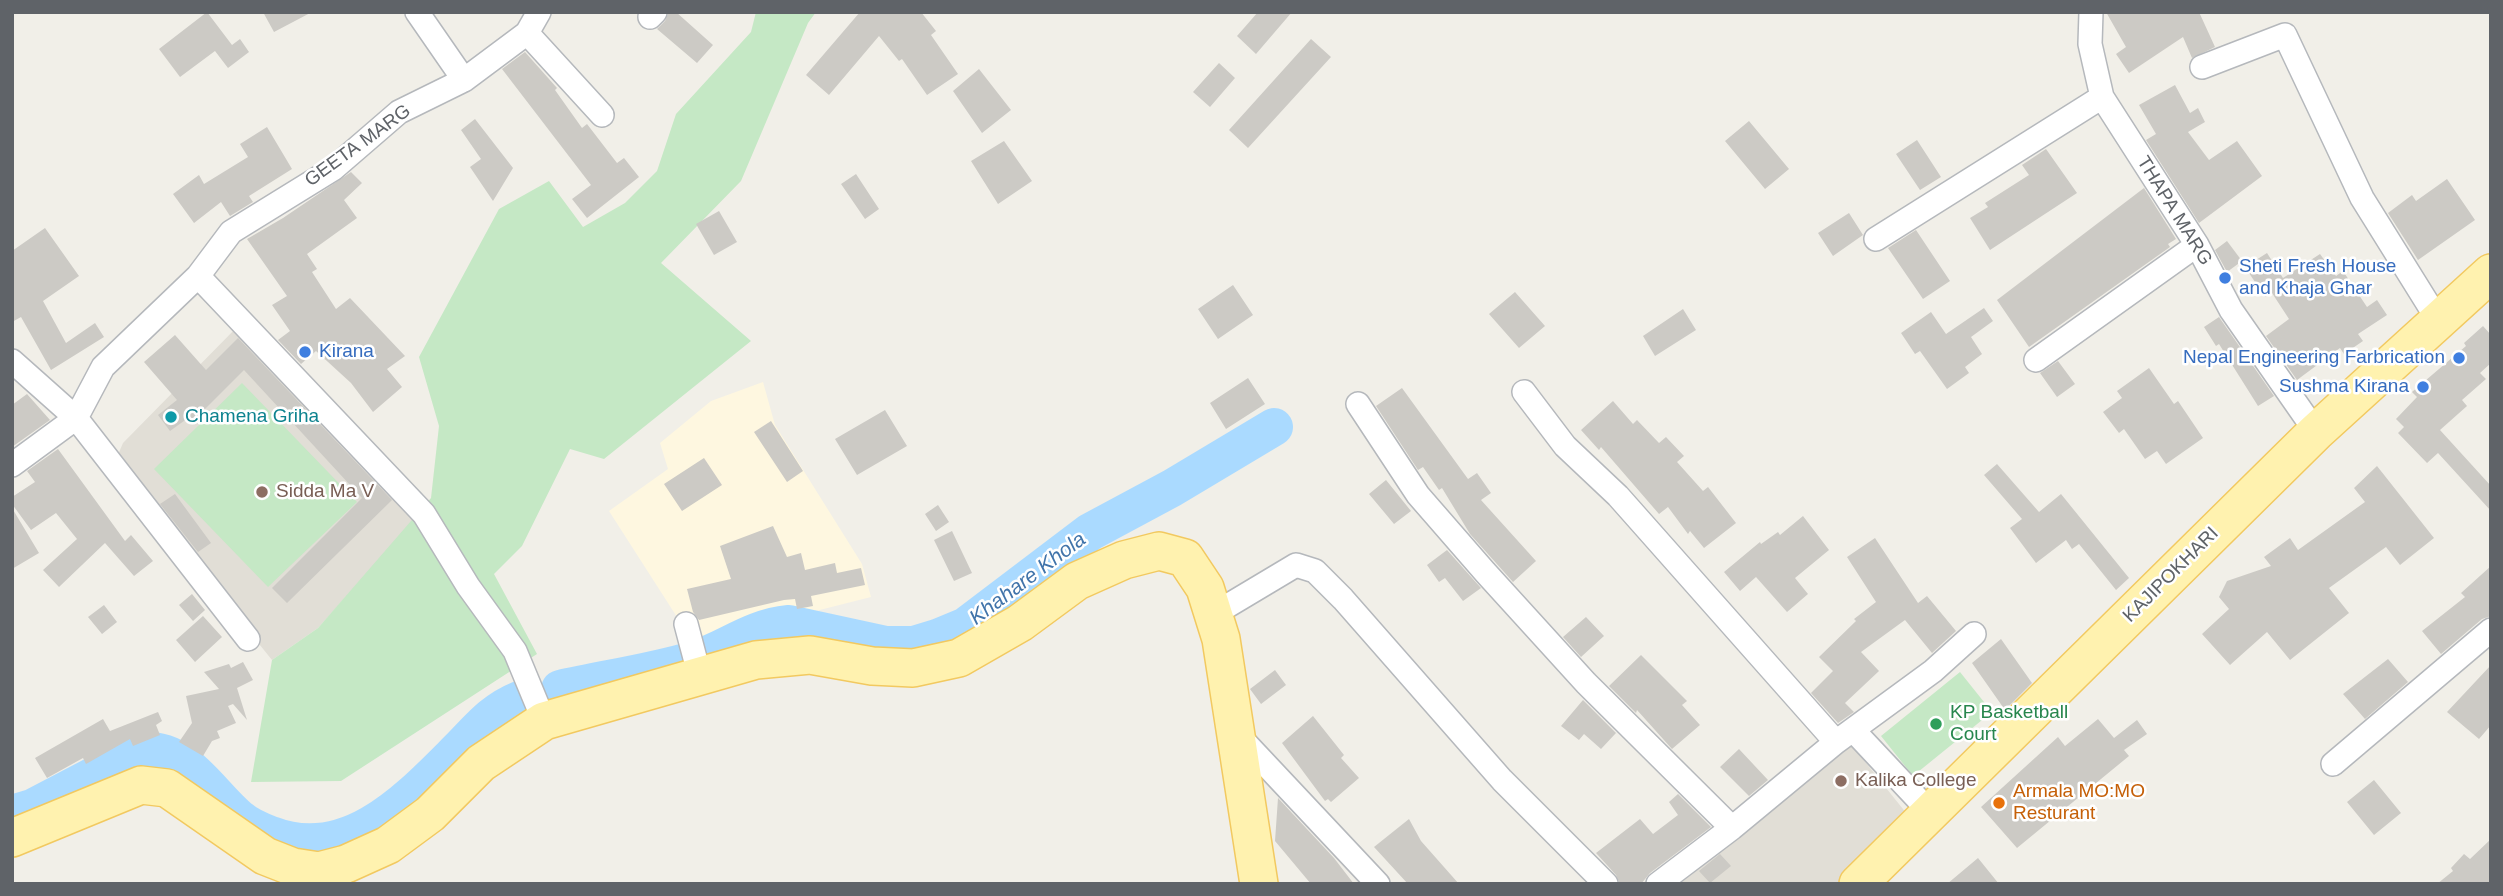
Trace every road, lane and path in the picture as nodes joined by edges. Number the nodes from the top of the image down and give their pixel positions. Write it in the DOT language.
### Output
graph roads {
  1 [pos="417,12"];
  2 [pos="539,12"];
  3 [pos="2091,12"];
  4 [pos="527,33"];
  5 [pos="2202,67"];
  6 [pos="464,80"];
  7 [pos="2102,97"];
  8 [pos="602,115"];
  9 [pos="1876,239"];
  10 [pos="2197,245"];
  11 [pos="2491,272"];
  12 [pos="198,276"];
  13 [pos="2438,320"];
  14 [pos="2036,360"];
  15 [pos="12,361"];
  16 [pos="1524,392"];
  17 [pos="1357,404"];
  18 [pos="76,418"];
  19 [pos="2316,432"];
  20 [pos="12,465"];
  21 [pos="1214,614"];
  22 [pos="687,624"];
  23 [pos="2491,629"];
  24 [pos="1974,634"];
  25 [pos="248,639"];
  26 [pos="700,677"];
  27 [pos="544,721"];
  28 [pos="1233,730"];
  29 [pos="1845,736"];
  30 [pos="2333,764"];
  31 [pos="1930,812"];
  32 [pos="1732,828"];
  33 [pos="12,838"];
  34 [pos="1259,884"];
  35 [pos="1378,884"];
  36 [pos="1606,884"];
  37 [pos="1658,884"];
  38 [pos="1858,884"];
  1 -- 6 [label="street"];
  2 -- 4 [label="street"];
  3 -- 7 [label="street, THAPA MARG"];
  4 -- 6 [label="street, GEETA MARG"];
  4 -- 8 [label="street"];
  5 -- 13 [label="street"];
  6 -- 12 [label="street, GEETA MARG"];
  7 -- 9 [label="street"];
  7 -- 10 [label="street, THAPA MARG"];
  10 -- 14 [label="street"];
  10 -- 19 [label="street, THAPA MARG"];
  11 -- 13 [label="main road, KAJIPOKHARI"];
  12 -- 18 [label="street, GEETA MARG"];
  12 -- 27 [label="street"];
  13 -- 19 [label="main road, KAJIPOKHARI"];
  15 -- 18 [label="street"];
  16 -- 29 [label="street"];
  17 -- 32 [label="street"];
  18 -- 20 [label="street"];
  18 -- 25 [label="street"];
  19 -- 31 [label="main road, KAJIPOKHARI"];
  21 -- 26 [label="main road"];
  21 -- 28 [label="main road"];
  21 -- 36 [label="street"];
  22 -- 26 [label="street"];
  23 -- 30 [label="street"];
  24 -- 29 [label="street"];
  26 -- 27 [label="main road"];
  27 -- 33 [label="main road"];
  28 -- 34 [label="main road"];
  28 -- 35 [label="street"];
  29 -- 31 [label="street"];
  29 -- 32 [label="street"];
  31 -- 38 [label="main road, KAJIPOKHARI"];
  32 -- 37 [label="street"];
}
